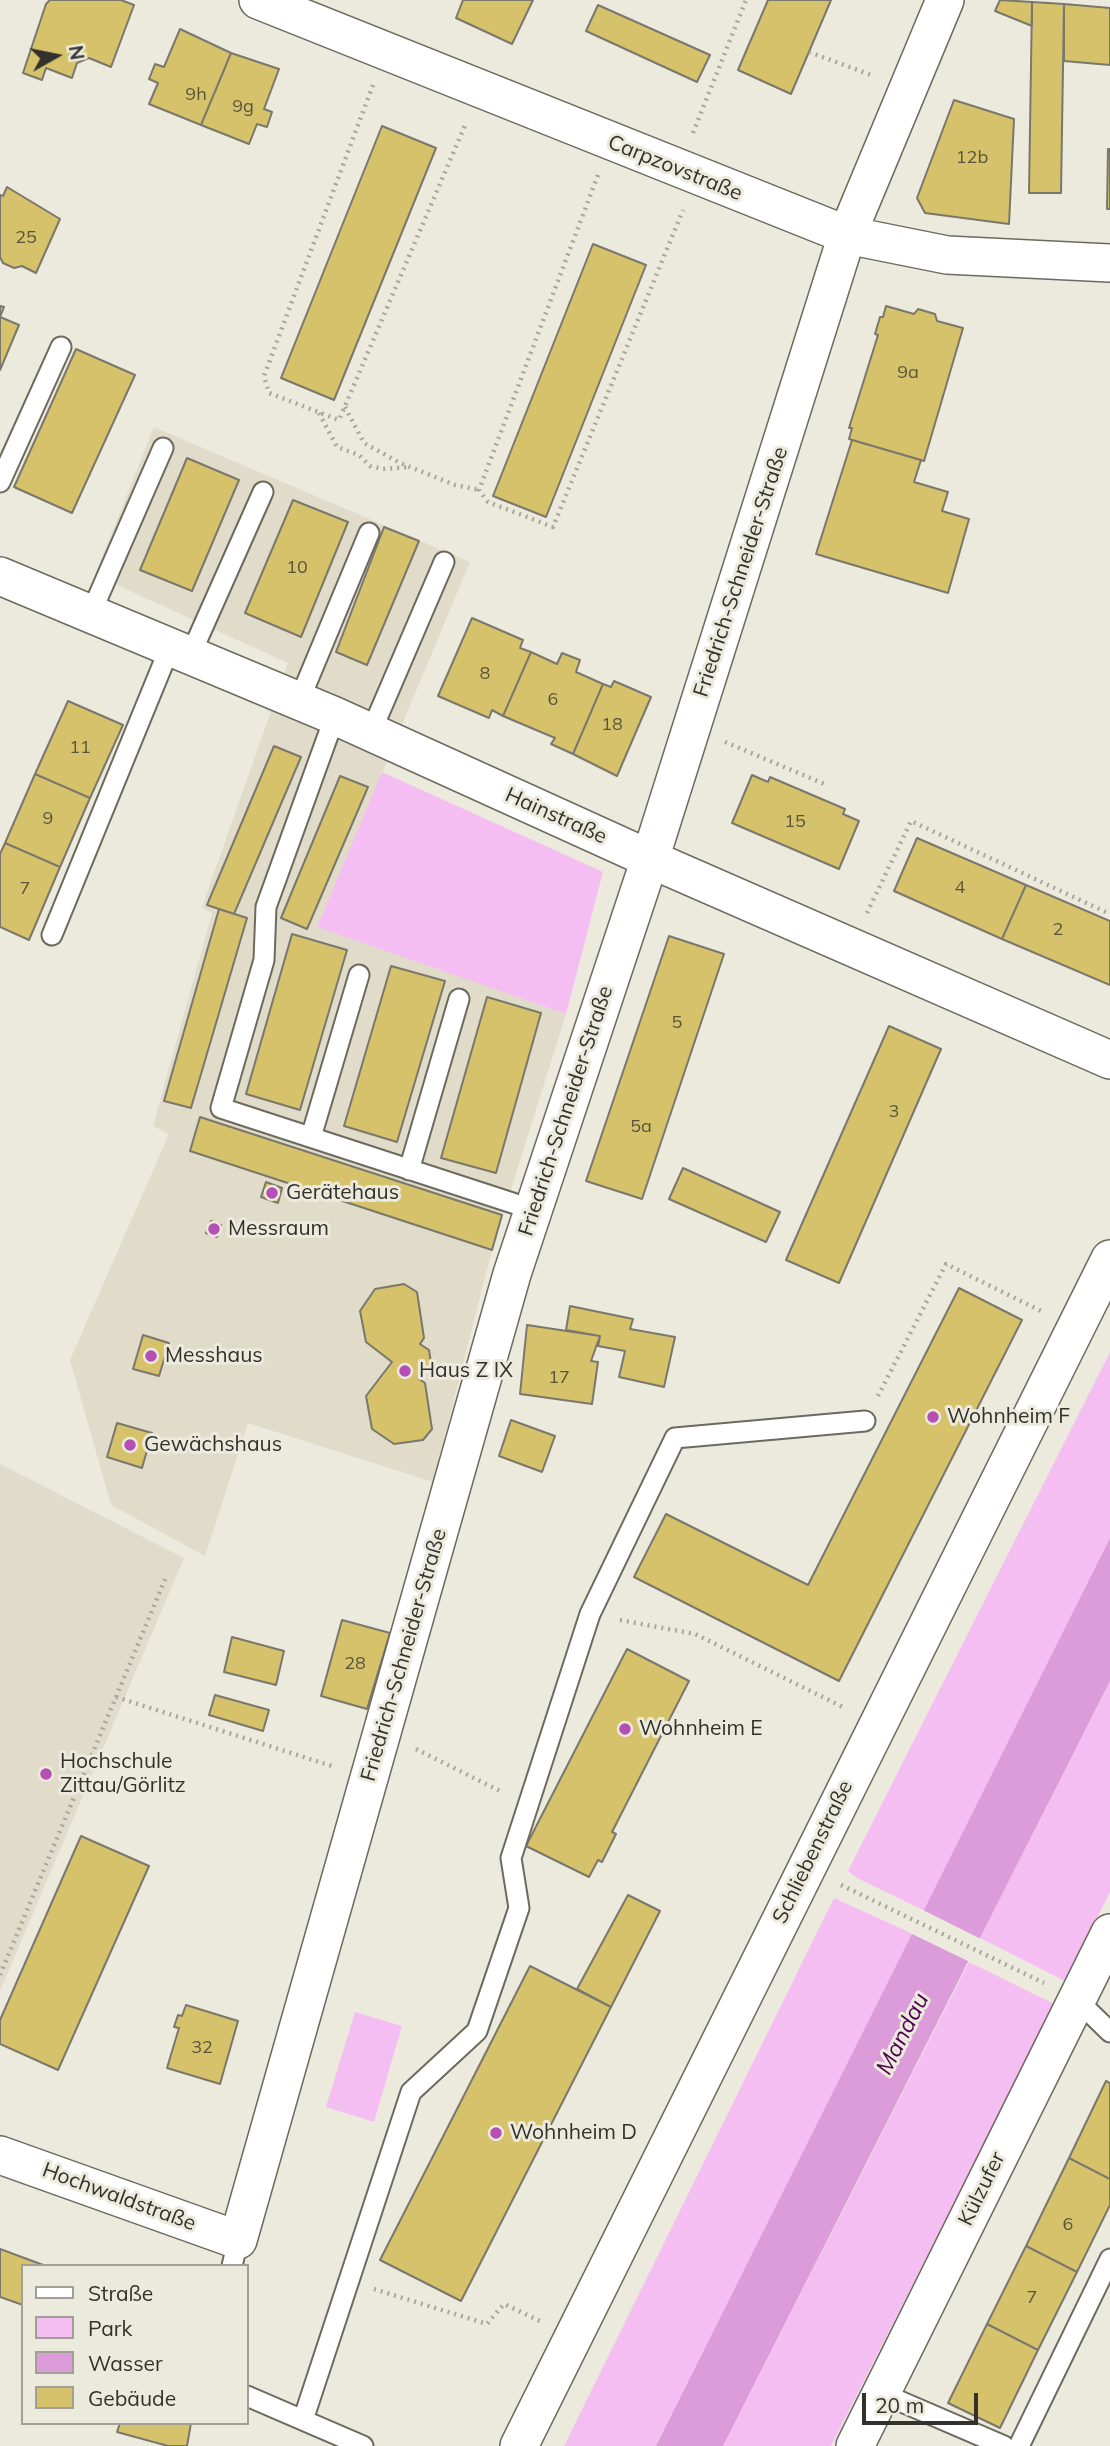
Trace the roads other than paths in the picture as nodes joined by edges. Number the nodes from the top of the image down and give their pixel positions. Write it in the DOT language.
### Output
graph roads {
  1 [pos="258,0"];
  2 [pos="946,0"];
  3 [pos="847,235"];
  4 [pos="1110,263"];
  5 [pos="61,347"];
  6 [pos="163,448"];
  7 [pos="0,482"];
  8 [pos="263,492"];
  9 [pos="369,533"];
  10 [pos="444,562"];
  11 [pos="0,576"];
  12 [pos="91,614"];
  13 [pos="180,652"];
  14 [pos="299,701"];
  15 [pos="335,716"];
  16 [pos="371,732"];
  17 [pos="650,859"];
  18 [pos="52,935"];
  19 [pos="359,975"];
  20 [pos="459,999"];
  21 [pos="1110,1060"];
  22 [pos="311,1137"];
  23 [pos="409,1170"];
  24 [pos="534,1210"];
  25 [pos="1110,1259"];
  26 [pos="865,1421"];
  27 [pos="1110,1933"];
  28 [pos="1062,1992"];
  29 [pos="1110,2032"];
  30 [pos="0,2155"];
  31 [pos="235,2253"];
  32 [pos="1110,2259"];
  33 [pos="881,2393"];
  34 [pos="248,2396"];
  35 [pos="303,2420"];
  36 [pos="363,2446"];
  37 [pos="519,2446"];
  38 [pos="855,2446"];
  39 [pos="1004,2446"];
  40 [pos="1019,2446"];
  1 -- 3 [label="street, Carpzovstraße"];
  2 -- 3 [label="street, Friedrich-Schneider-Straße"];
  3 -- 4 [label="street, Carpzovstraße"];
  3 -- 17 [label="street, Friedrich-Schneider-Straße"];
  5 -- 7 [label="lane"];
  6 -- 12 [label="lane"];
  8 -- 13 [label="lane"];
  9 -- 14 [label="lane"];
  10 -- 16 [label="lane"];
  11 -- 12 [label="street, Hainstraße"];
  12 -- 13 [label="street, Hainstraße"];
  13 -- 14 [label="street, Hainstraße"];
  13 -- 18 [label="lane"];
  14 -- 15 [label="street, Hainstraße"];
  15 -- 16 [label="street, Hainstraße"];
  15 -- 22 [label="lane"];
  16 -- 17 [label="street, Hainstraße"];
  17 -- 21 [label="street, Hainstraße"];
  17 -- 24 [label="street, Friedrich-Schneider-Straße"];
  19 -- 22 [label="lane"];
  20 -- 23 [label="lane"];
  22 -- 23 [label="lane"];
  23 -- 24 [label="lane"];
  24 -- 31 [label="street, Friedrich-Schneider-Straße"];
  25 -- 37 [label="street, Schliebenstraße"];
  26 -- 35 [label="lane"];
  27 -- 28 [label="street, Külzufer"];
  28 -- 29 [label="lane"];
  28 -- 33 [label="street, Külzufer"];
  30 -- 31 [label="street, Hochwaldstraße"];
  32 -- 40 [label="lane"];
  33 -- 38 [label="street, Külzufer"];
  33 -- 39 [label="lane"];
  34 -- 35 [label="lane"];
  35 -- 36 [label="lane"];
}
